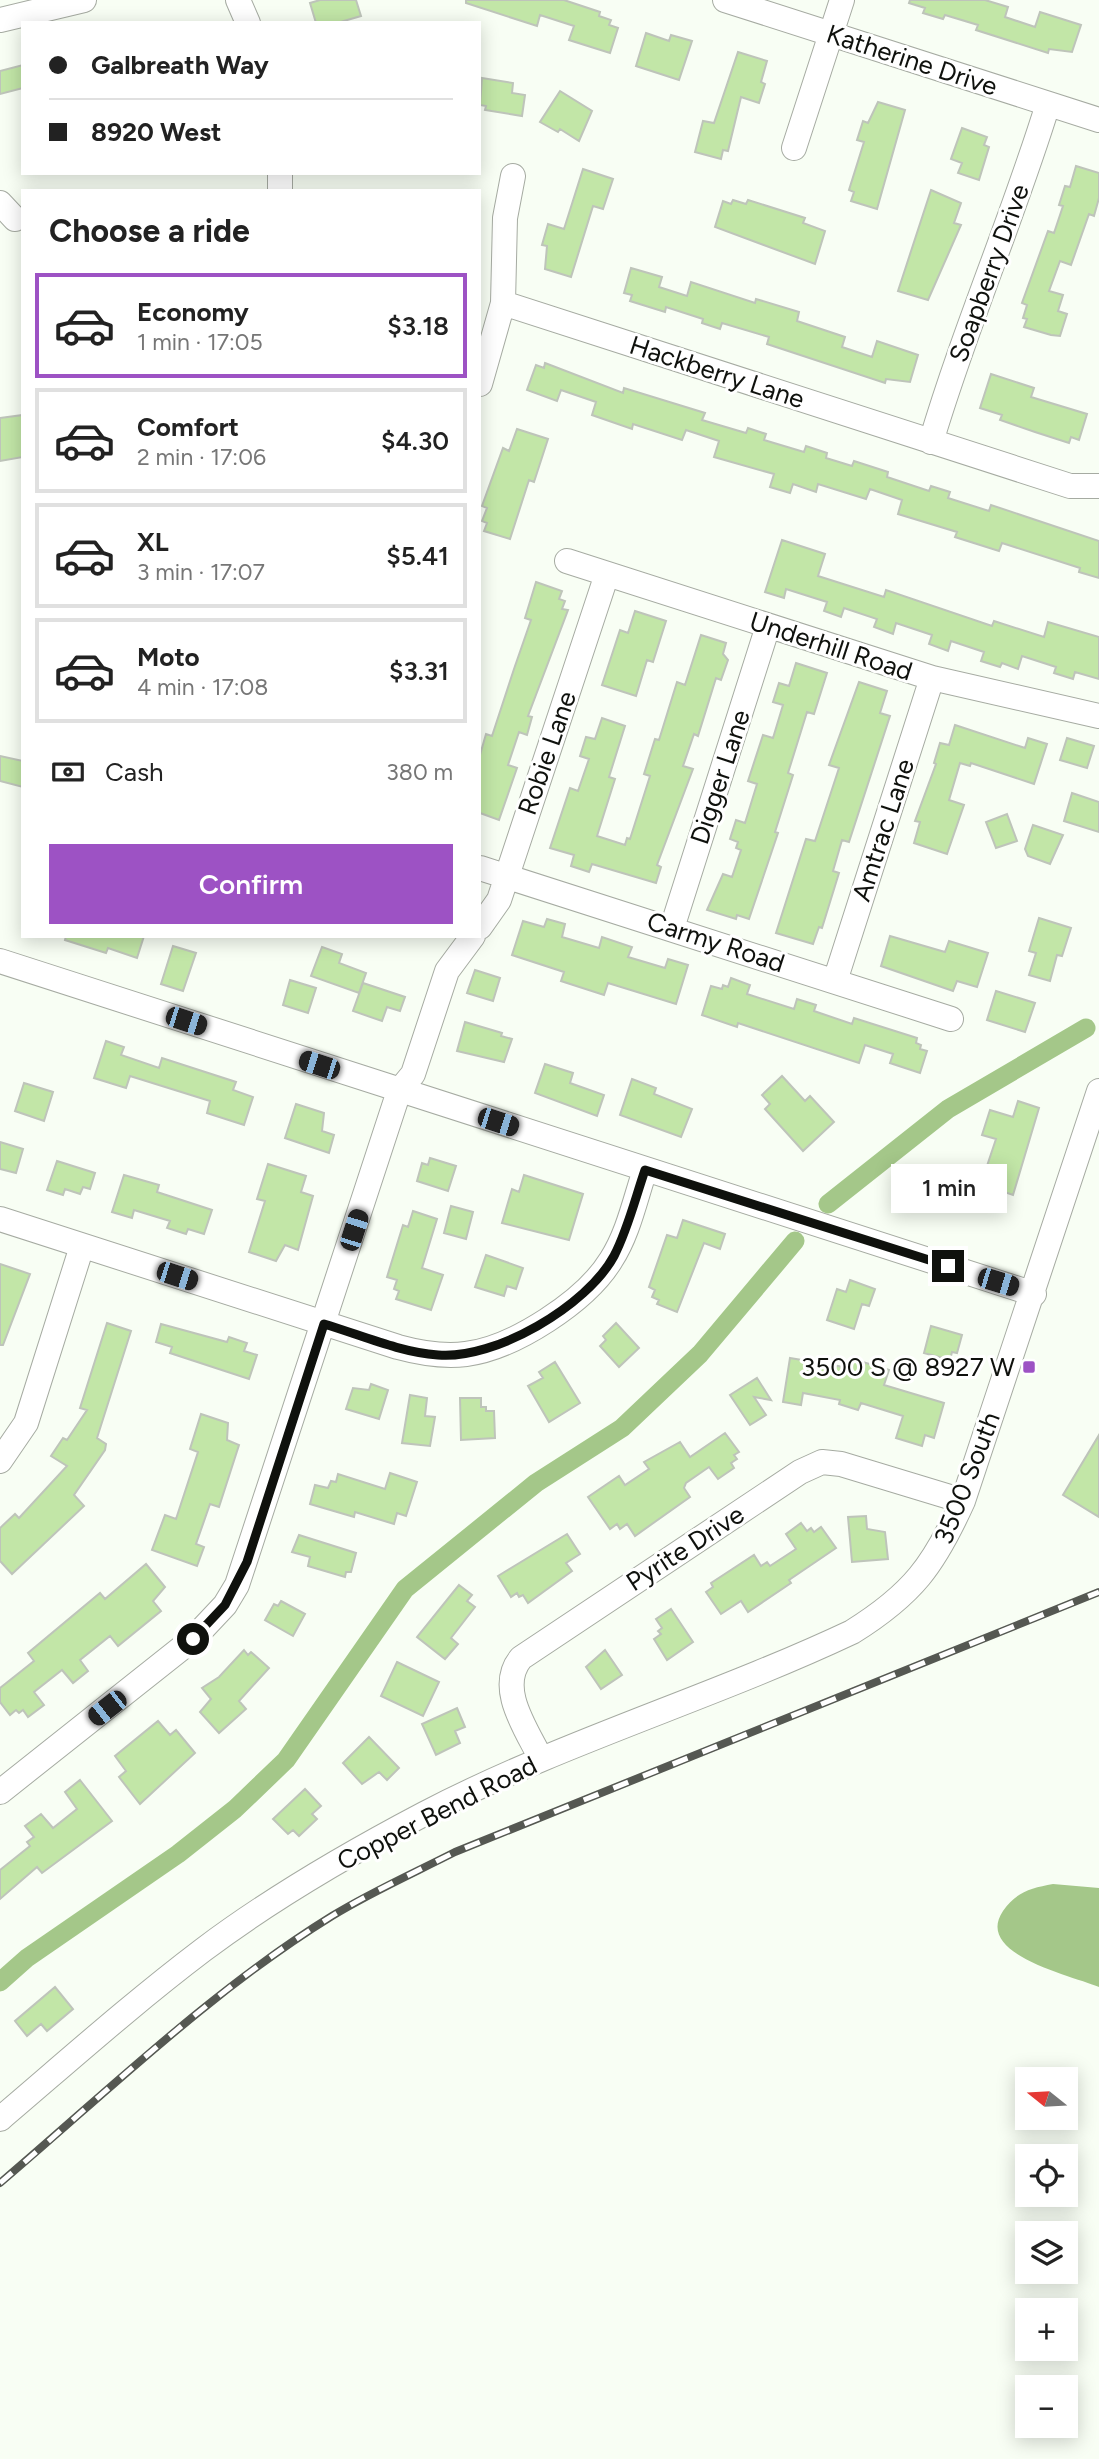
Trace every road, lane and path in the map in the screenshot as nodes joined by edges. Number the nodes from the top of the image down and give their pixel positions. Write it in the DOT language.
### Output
graph roads {
  1 [pos="84,0"];
  2 [pos="238,0"];
  3 [pos="725,0"];
  4 [pos="842,0"];
  5 [pos="0,20"];
  6 [pos="247,21"];
  7 [pos="831,34"];
  8 [pos="1048,104"];
  9 [pos="1099,120"];
  10 [pos="794,148"];
  11 [pos="513,176"];
  12 [pos="503,303"];
  13 [pos="481,380"];
  14 [pos="931,442"];
  15 [pos="1099,486"];
  16 [pos="567,561"];
  17 [pos="607,574"];
  18 [pos="768,626"];
  19 [pos="932,678"];
  20 [pos="1099,716"];
  21 [pos="481,868"];
  22 [pos="506,876"];
  23 [pos="481,926"];
  24 [pos="672,928"];
  25 [pos="472,938"];
  26 [pos="0,961"];
  27 [pos="835,981"];
  28 [pos="951,1019"];
  29 [pos="399,1091"];
  30 [pos="1099,1091"];
  31 [pos="645,1170"];
  32 [pos="0,1219"];
  33 [pos="82,1246"];
  34 [pos="1034,1294"];
  35 [pos="324,1324"];
  36 [pos="0,1461"];
  37 [pos="963,1501"];
  38 [pos="918,1581"];
  39 [pos="541,1759"];
  40 [pos="0,1792"];
  41 [pos="0,2119"];
  1 -- 5 [label="street"];
  2 -- 6 [label="street"];
  3 -- 7 [label="street, Katherine Drive"];
  4 -- 7 [label="street"];
  7 -- 8 [label="street, Katherine Drive"];
  7 -- 10 [label="street"];
  8 -- 9 [label="street, Katherine Drive"];
  8 -- 14 [label="street, Soapberry Drive"];
  11 -- 12 [label="street"];
  12 -- 13 [label="street"];
  12 -- 14 [label="street, Hackberry Lane"];
  14 -- 15 [label="street, Hackberry Lane"];
  16 -- 17 [label="street, Underhill Road"];
  17 -- 18 [label="street, Underhill Road"];
  17 -- 22 [label="street, Robie Lane"];
  18 -- 19 [label="street, Underhill Road"];
  18 -- 24 [label="street, Digger Lane"];
  19 -- 20 [label="street, Underhill Road"];
  19 -- 27 [label="street, Amtrac Lane"];
  21 -- 22 [label="street, Carmy Road"];
  22 -- 23 [label="street, Robie Lane"];
  22 -- 24 [label="street, Carmy Road"];
  24 -- 27 [label="street, Carmy Road"];
  25 -- 29 [label="street"];
  26 -- 29 [label="street"];
  27 -- 28 [label="street, Carmy Road"];
  29 -- 31 [label="street"];
  29 -- 35 [label="street"];
  30 -- 34 [label="street, 3500 South"];
  31 -- 34 [label="street"];
  31 -- 35 [label="street"];
  32 -- 33 [label="street"];
  33 -- 35 [label="street"];
  33 -- 36 [label="street"];
  34 -- 37 [label="street, 3500 South"];
  35 -- 40 [label="street"];
  37 -- 38 [label="street, 3500 South"];
  37 -- 39 [label="street, Pyrite Drive"];
  38 -- 39 [label="street, Copper Bend Road"];
  39 -- 41 [label="street, Copper Bend Road"];
}
